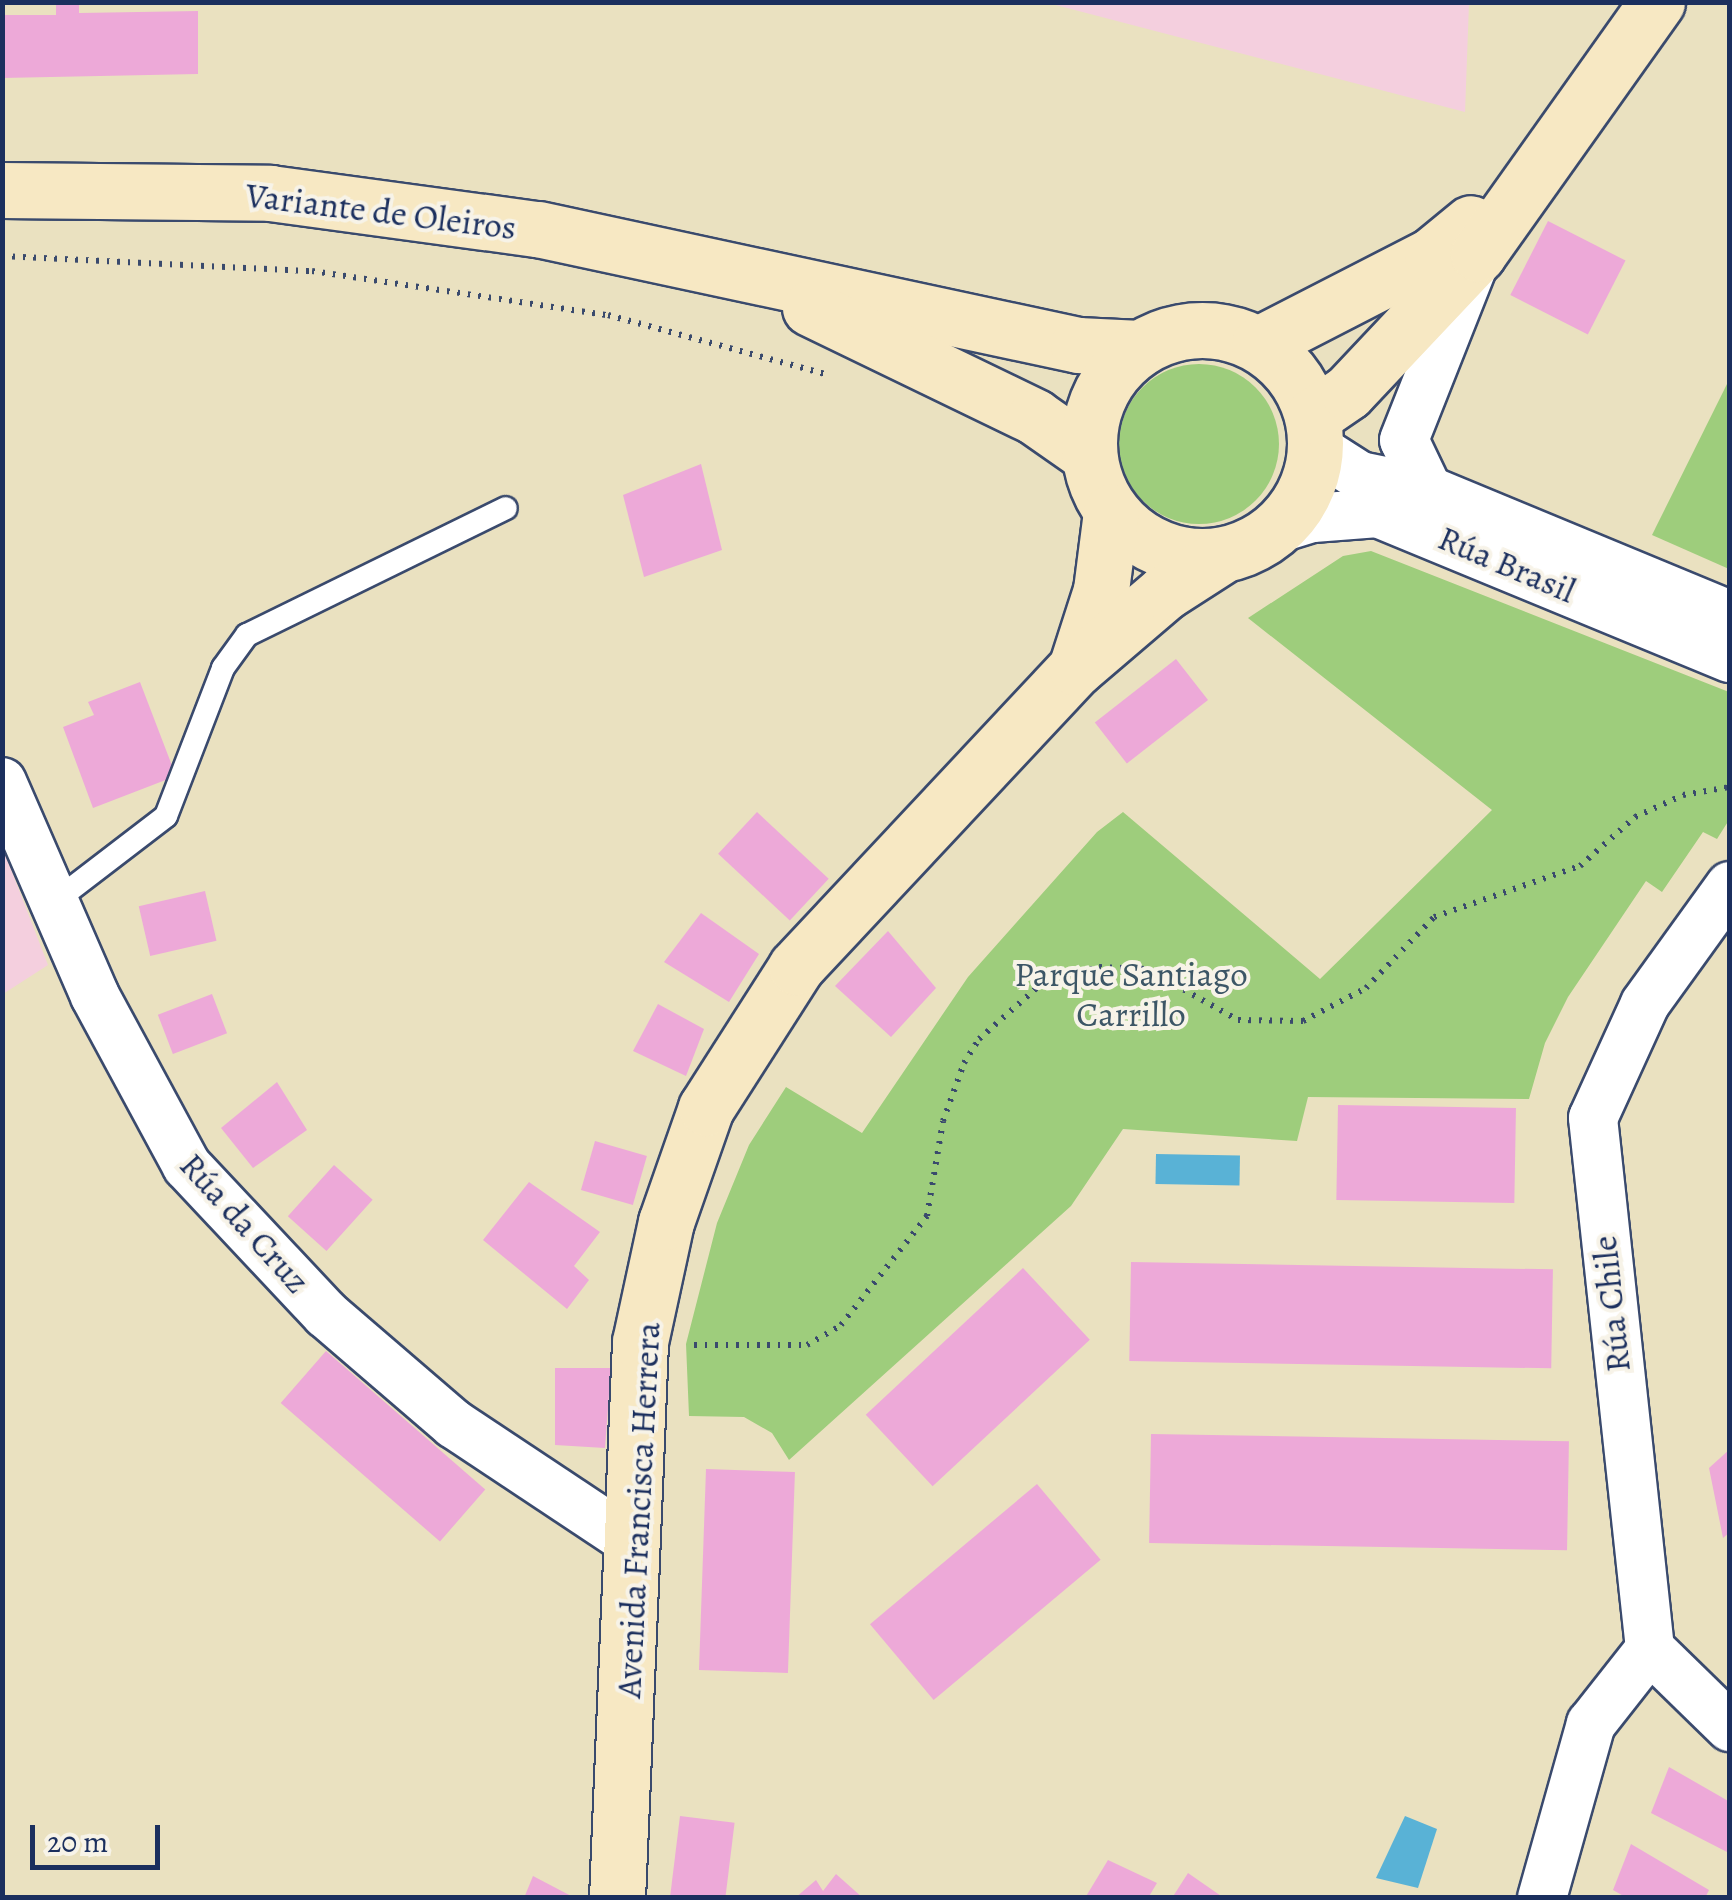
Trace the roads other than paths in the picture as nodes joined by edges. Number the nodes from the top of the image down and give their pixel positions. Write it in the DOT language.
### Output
graph roads {
  1 [pos="1656,2"];
  2 [pos="1538,173"];
  3 [pos="2,190"];
  4 [pos="1478,254"];
  5 [pos="755,278"];
  6 [pos="1259,344"];
  7 [pos="1140,348"];
  8 [pos="1315,432"];
  9 [pos="1088,454"];
  10 [pos="1428,490"];
  11 [pos="506,508"];
  12 [pos="1111,512"];
  13 [pos="1276,529"];
  14 [pos="1221,556"];
  15 [pos="1730,615"];
  16 [pos="1730,658"];
  17 [pos="1076,668"];
  18 [pos="2,782"];
  19 [pos="1728,893"];
  20 [pos="54,902"];
  21 [pos="633,1543"];
  22 [pos="1650,1649"];
  23 [pos="1730,1727"];
  24 [pos="617,1898"];
  25 [pos="1542,1898"];
  1 -- 2 [label="street"];
  2 -- 4 [label="street"];
  2 -- 6 [label="street"];
  3 -- 5 [label="street, Variante de Oleiros"];
  4 -- 8 [label="street"];
  4 -- 10 [label="street"];
  5 -- 7 [label="street, Variante de Oleiros"];
  5 -- 9 [label="street, Variante de Oleiros"];
  6 -- 7 [label="street"];
  6 -- 8 [label="street"];
  7 -- 9 [label="street"];
  8 -- 10 [label="street, Rúa Brasil"];
  8 -- 13 [label="street"];
  9 -- 12 [label="street"];
  10 -- 15 [label="street, Rúa Brasil"];
  11 -- 20 [label="lane"];
  12 -- 14 [label="street"];
  12 -- 17 [label="street, Avenida Francisca Herrera"];
  13 -- 14 [label="street"];
  13 -- 16 [label="street, Rúa Brasil"];
  14 -- 17 [label="street, Avenida Francisca Herrera"];
  17 -- 21 [label="street, Avenida Francisca Herrera"];
  18 -- 20 [label="street, Rúa da Cruz"];
  19 -- 22 [label="street, Rúa Chile"];
  20 -- 21 [label="street, Rúa da Cruz"];
  21 -- 24 [label="street, Avenida Francisca Herrera"];
  22 -- 23 [label="street"];
  22 -- 25 [label="street"];
}
